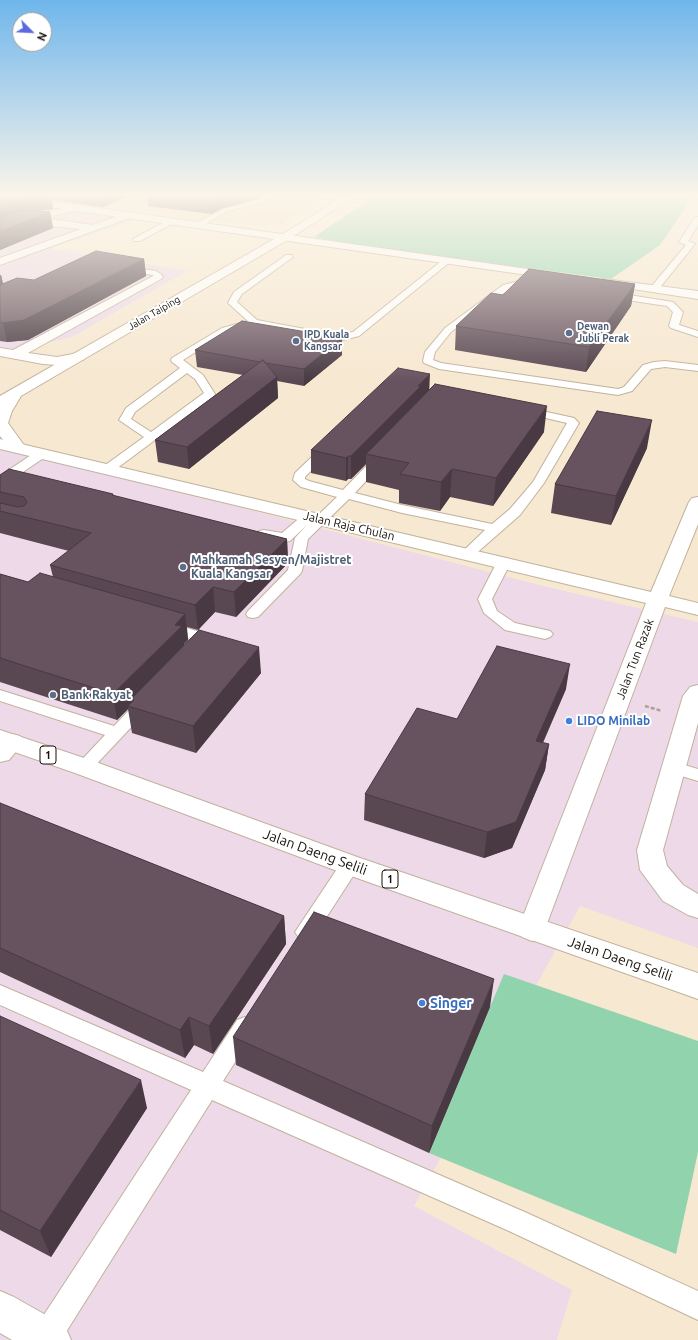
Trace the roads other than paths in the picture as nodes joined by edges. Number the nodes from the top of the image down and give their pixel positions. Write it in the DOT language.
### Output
graph roads {
  1 [pos="15,257"];
  2 [pos="251,257"];
  3 [pos="289,257"];
  4 [pos="417,257"];
  5 [pos="684,257"];
  6 [pos="447,261"];
  7 [pos="0,262"];
  8 [pos="113,266"];
  9 [pos="545,274"];
  10 [pos="157,277"];
  11 [pos="568,278"];
  12 [pos="592,281"];
  13 [pos="654,289"];
  14 [pos="602,294"];
  15 [pos="698,295"];
  16 [pos="254,322"];
  17 [pos="698,334"];
  18 [pos="0,352"];
  19 [pos="15,355"];
  20 [pos="78,357"];
  21 [pos="43,360"];
  22 [pos="187,368"];
  23 [pos="698,368"];
  24 [pos="47,374"];
  25 [pos="15,394"];
  26 [pos="0,402"];
  27 [pos="510,407"];
  28 [pos="152,437"];
  29 [pos="333,443"];
  30 [pos="0,444"];
  31 [pos="0,447"];
  32 [pos="18,448"];
  33 [pos="389,450"];
  34 [pos="41,454"];
  35 [pos="108,469"];
  36 [pos="0,482"];
  37 [pos="346,495"];
  38 [pos="698,502"];
  39 [pos="315,518"];
  40 [pos="495,528"];
  41 [pos="254,532"];
  42 [pos="467,554"];
  43 [pos="504,562"];
  44 [pos="658,598"];
  45 [pos="698,609"];
  46 [pos="253,614"];
  47 [pos="156,624"];
  48 [pos="545,634"];
  49 [pos="192,656"];
  50 [pos="698,692"];
  51 [pos="154,694"];
  52 [pos="0,695"];
  53 [pos="117,733"];
  54 [pos="4,745"];
  55 [pos="84,767"];
  56 [pos="674,768"];
  57 [pos="698,775"];
  58 [pos="350,865"];
  59 [pos="698,906"];
  60 [pos="532,929"];
  61 [pos="294,952"];
  62 [pos="698,986"];
  63 [pos="0,995"];
  64 [pos="255,1012"];
  65 [pos="207,1086"];
  66 [pos="698,1306"];
  67 [pos="0,1311"];
  68 [pos="49,1339"];
  1 -- 7 [label="main road"];
  2 -- 20 [label="main road, Jalan Taiping"];
  3 -- 16 [label="lane"];
  4 -- 6 [label="main road"];
  5 -- 13 [label="lane"];
  6 -- 9 [label="main road"];
  6 -- 16 [label="lane"];
  8 -- 10 [label="lane"];
  9 -- 11 [label="main road"];
  9 -- 23 [label="lane"];
  10 -- 19 [label="main road"];
  12 -- 13 [label="main road"];
  13 -- 15 [label="main road"];
  14 -- 17 [label="lane"];
  16 -- 22 [label="lane"];
  18 -- 19 [label="main road"];
  19 -- 21 [label="main road"];
  20 -- 21 [label="main road"];
  20 -- 24 [label="main road, Jalan Taiping"];
  21 -- 24 [label="main road"];
  22 -- 28 [label="lane"];
  22 -- 28 [label="lane"];
  24 -- 25 [label="main road, Jalan Taiping"];
  25 -- 26 [label="main road, Jalan Taiping"];
  25 -- 32 [label="main road"];
  27 -- 40 [label="lane"];
  28 -- 35 [label="lane"];
  29 -- 37 [label="lane"];
  30 -- 32 [label="main road, Jalan Raja Chulan"];
  31 -- 32 [label="main road"];
  32 -- 34 [label="main road, Jalan Raja Chulan"];
  33 -- 37 [label="lane"];
  34 -- 35 [label="main road, Jalan Raja Chulan"];
  34 -- 36 [label="lane"];
  35 -- 39 [label="main road, Jalan Raja Chulan"];
  37 -- 39 [label="lane"];
  37 -- 40 [label="lane"];
  38 -- 44 [label="main road, Jalan Tun Razak"];
  39 -- 41 [label="lane"];
  39 -- 42 [label="main road, Jalan Raja Chulan"];
  39 -- 46 [label="lane"];
  40 -- 42 [label="lane"];
  42 -- 43 [label="main road, Jalan Raja Chulan"];
  43 -- 44 [label="main road, Jalan Raja Chulan"];
  43 -- 48 [label="lane"];
  44 -- 45 [label="main road, Jalan Raja Chulan"];
  44 -- 60 [label="main road, Jalan Tun Razak"];
  47 -- 49 [label="lane"];
  50 -- 56 [label="main road"];
  51 -- 53 [label="lane"];
  52 -- 53 [label="lane"];
  53 -- 55 [label="lane"];
  54 -- 55 [label="main road, Jalan Daeng Selili / 1"];
  55 -- 58 [label="main road, Jalan Daeng Selili / 1"];
  56 -- 57 [label="lane"];
  56 -- 59 [label="main road"];
  58 -- 60 [label="main road, Jalan Daeng Selili / 1"];
  58 -- 61 [label="lane"];
  60 -- 62 [label="main road, Jalan Daeng Selili / 1"];
  63 -- 65 [label="lane"];
  64 -- 65 [label="lane"];
  65 -- 66 [label="lane"];
  65 -- 68 [label="lane"];
  67 -- 68 [label="main road"];
}
